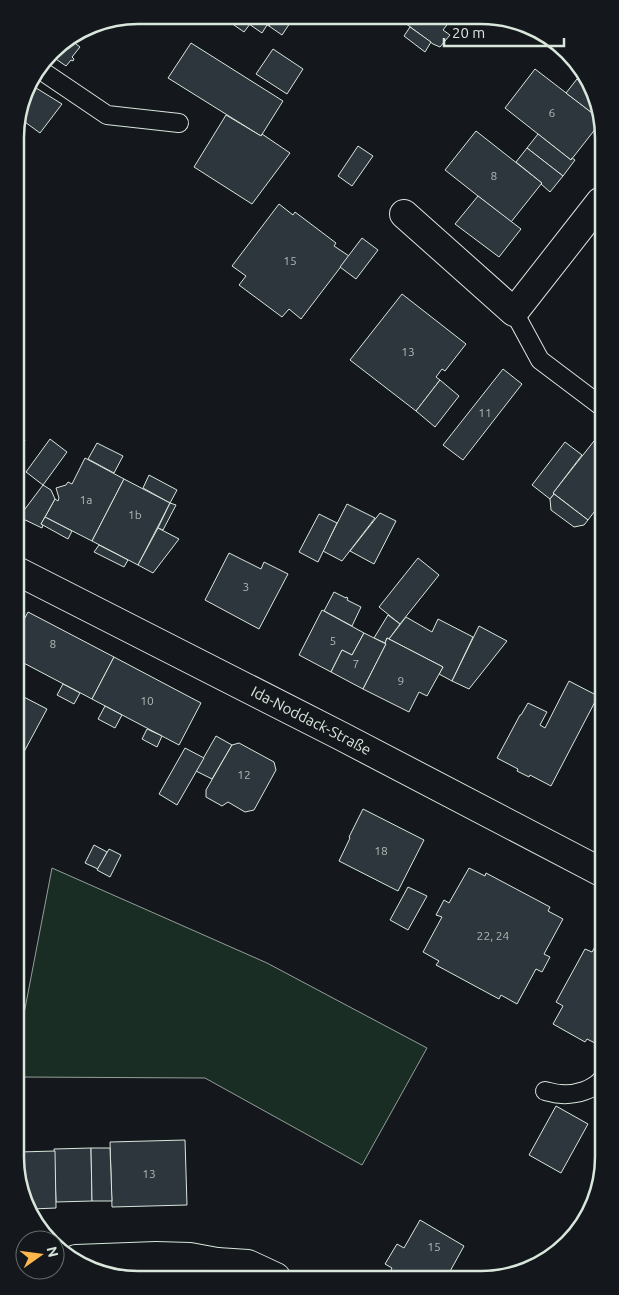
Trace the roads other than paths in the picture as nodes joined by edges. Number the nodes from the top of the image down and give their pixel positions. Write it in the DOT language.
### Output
graph roads {
  1 [pos="44,73"];
  2 [pos="178,122"];
  3 [pos="595,208"];
  4 [pos="404,214"];
  5 [pos="514,312"];
  6 [pos="595,401"];
  7 [pos="24,575"];
  8 [pos="595,869"];
  9 [pos="595,1085"];
  10 [pos="545,1091"];
  11 [pos="86,1259"];
  12 [pos="215,1270"];
  13 [pos="263,1271"];
  1 -- 2 [label="lane"];
  3 -- 5 [label="street"];
  4 -- 5 [label="street"];
  5 -- 6 [label="lane"];
  7 -- 8 [label="street, Ida-Noddack-Straße"];
  9 -- 10 [label="lane"];
  11 -- 12 [label="street"];
  12 -- 13 [label="street"];
}
